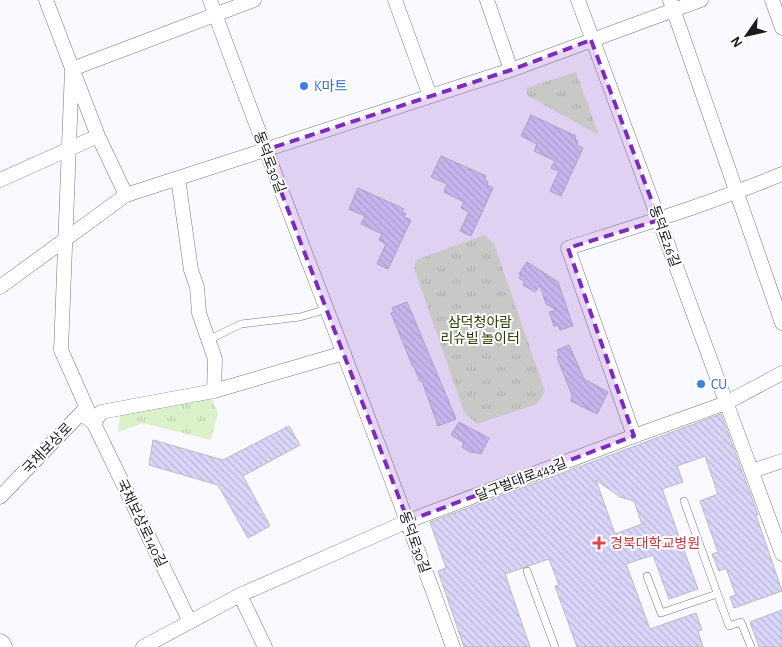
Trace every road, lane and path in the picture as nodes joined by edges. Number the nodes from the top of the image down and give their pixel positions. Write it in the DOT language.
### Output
graph roads {
  1 [pos="46,0"];
  2 [pos="210,0"];
  3 [pos="254,0"];
  4 [pos="395,0"];
  5 [pos="488,0"];
  6 [pos="578,0"];
  7 [pos="701,0"];
  8 [pos="772,0"];
  9 [pos="672,5"];
  10 [pos="215,14"];
  11 [pos="782,28"];
  12 [pos="591,40"];
  13 [pos="72,69"];
  14 [pos="511,70"];
  15 [pos="430,96"];
  16 [pos="98,136"];
  17 [pos="69,149"];
  18 [pos="265,150"];
  19 [pos="782,174"];
  20 [pos="178,178"];
  21 [pos="0,180"];
  22 [pos="736,193"];
  23 [pos="126,195"];
  24 [pos="659,220"];
  25 [pos="65,240"];
  26 [pos="0,288"];
  27 [pos="327,309"];
  28 [pos="782,323"];
  29 [pos="208,340"];
  30 [pos="344,353"];
  31 [pos="782,373"];
  32 [pos="214,391"];
  33 [pos="726,403"];
  34 [pos="94,424"];
  35 [pos="634,436"];
  36 [pos="782,460"];
  37 [pos="752,471"];
  38 [pos="0,496"];
  39 [pos="684,501"];
  40 [pos="408,521"];
  41 [pos="782,554"];
  42 [pos="527,571"];
  43 [pos="647,576"];
  44 [pos="717,594"];
  45 [pos="240,595"];
  46 [pos="190,622"];
  47 [pos="0,644"];
  48 [pos="2,647"];
  49 [pos="143,647"];
  50 [pos="265,647"];
  51 [pos="454,647"];
  52 [pos="555,647"];
  53 [pos="751,647"];
  1 -- 13 [label="street"];
  2 -- 10 [label="street, 동덕로30길"];
  3 -- 10 [label="street"];
  4 -- 15 [label="street"];
  5 -- 14 [label="street"];
  6 -- 12 [label="street, 동덕로26길"];
  7 -- 9 [label="street"];
  8 -- 11 [label="street"];
  9 -- 12 [label="street"];
  9 -- 22 [label="street"];
  10 -- 13 [label="street"];
  10 -- 18 [label="street, 동덕로30길"];
  12 -- 14 [label="street"];
  12 -- 24 [label="street, 동덕로26길"];
  13 -- 16 [label="street"];
  13 -- 17 [label="street, 국채보상로140길"];
  14 -- 15 [label="street"];
  15 -- 18 [label="street"];
  16 -- 17 [label="street"];
  16 -- 23 [label="street"];
  17 -- 21 [label="street"];
  17 -- 25 [label="street, 국채보상로140길"];
  18 -- 20 [label="street"];
  18 -- 27 [label="street, 동덕로30길"];
  19 -- 22 [label="street"];
  20 -- 23 [label="street"];
  20 -- 29 [label="street"];
  22 -- 24 [label="street"];
  22 -- 28 [label="street"];
  23 -- 25 [label="street"];
  24 -- 33 [label="street, 동덕로26길"];
  24 -- 35 [label="street"];
  25 -- 26 [label="street"];
  25 -- 34 [label="street, 국채보상로140길"];
  27 -- 29 [label="lane"];
  27 -- 30 [label="street, 동덕로30길"];
  29 -- 32 [label="street"];
  30 -- 32 [label="street"];
  30 -- 40 [label="street, 동덕로30길"];
  31 -- 33 [label="street, 달구벌대로443길"];
  32 -- 34 [label="street"];
  33 -- 35 [label="street, 달구벌대로443길"];
  33 -- 37 [label="street, 동덕로26길"];
  34 -- 38 [label="street, 국채보상로"];
  34 -- 46 [label="street, 국채보상로140길"];
  35 -- 40 [label="street, 달구벌대로443길"];
  36 -- 37 [label="street"];
  37 -- 41 [label="street, 동덕로26길"];
  39 -- 44 [label="lane"];
  40 -- 45 [label="street"];
  40 -- 51 [label="street, 동덕로30길"];
  42 -- 52 [label="lane"];
  43 -- 44 [label="lane"];
  44 -- 53 [label="lane"];
  45 -- 46 [label="street"];
  45 -- 50 [label="street"];
  46 -- 49 [label="street"];
  47 -- 48 [label="main road"];
}
